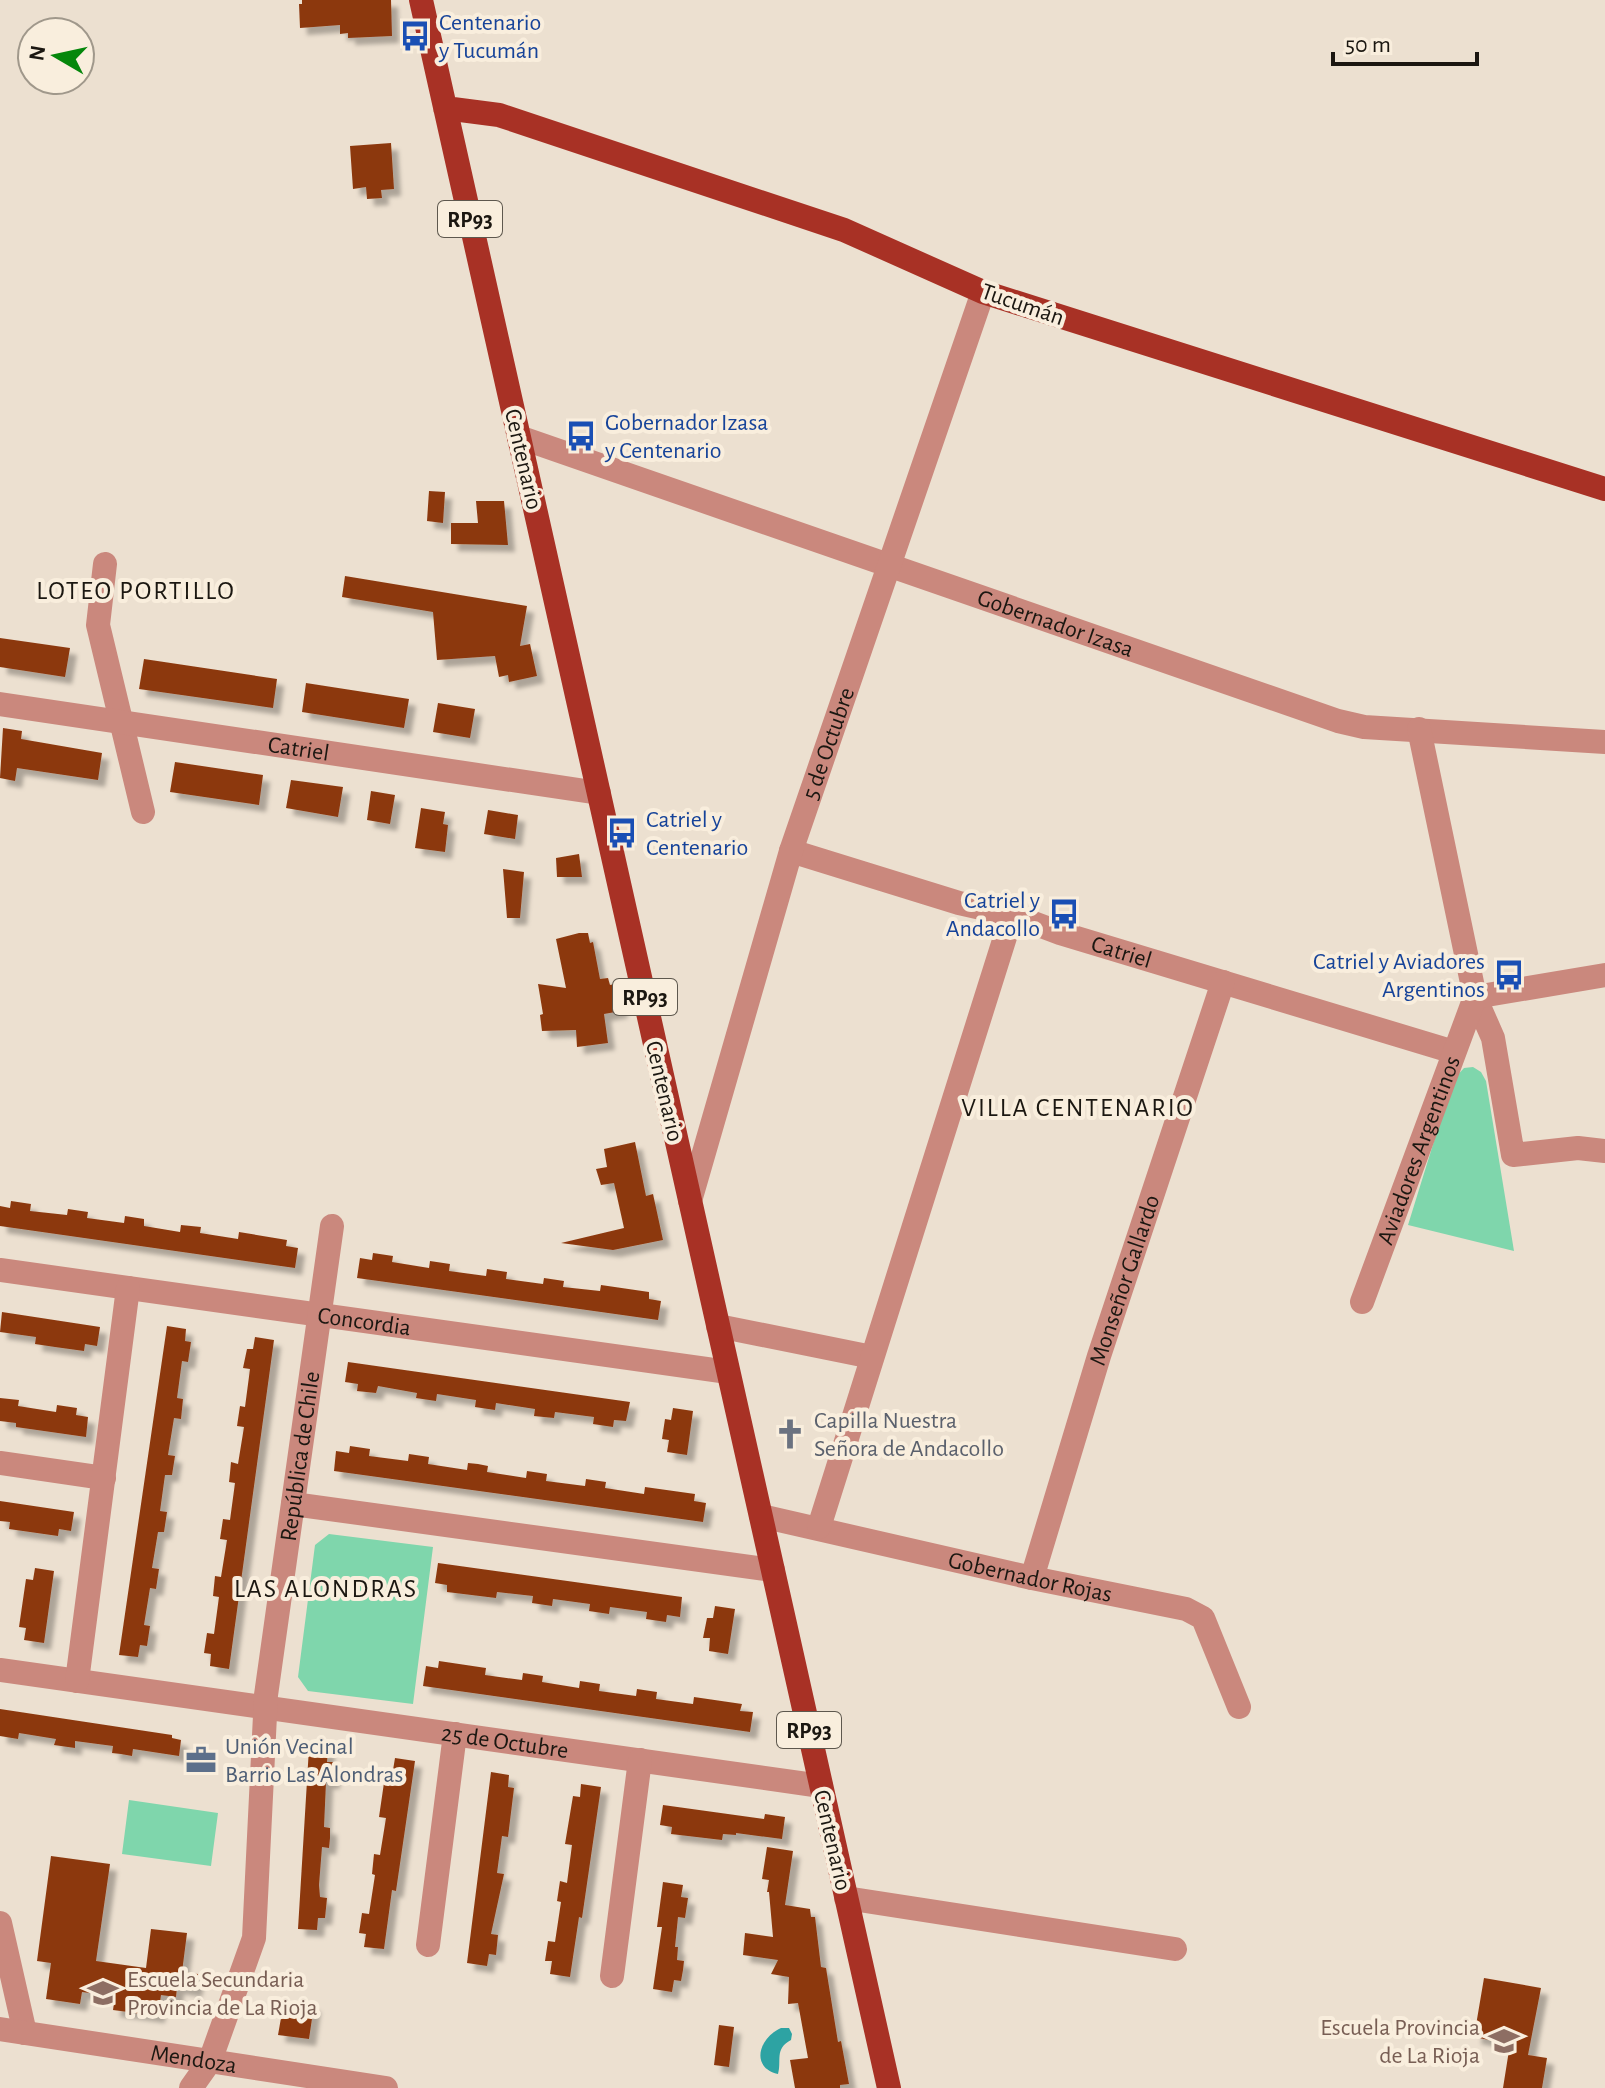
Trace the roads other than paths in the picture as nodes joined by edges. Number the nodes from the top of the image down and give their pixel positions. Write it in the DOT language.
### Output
graph roads {
  1 [pos="421,0"];
  2 [pos="445,108"];
  3 [pos="983,292"];
  4 [pos="519,437"];
  5 [pos="1605,489"];
  6 [pos="105,564"];
  7 [pos="888,567"];
  8 [pos="0,704"];
  9 [pos="121,722"];
  10 [pos="1419,729"];
  11 [pos="1605,742"];
  12 [pos="599,793"];
  13 [pos="143,812"];
  14 [pos="791,851"];
  15 [pos="1012,915"];
  16 [pos="1605,975"];
  17 [pos="1223,982"];
  18 [pos="1475,997"];
  19 [pos="1454,1052"];
  20 [pos="1605,1151"];
  21 [pos="690,1201"];
  22 [pos="332,1226"];
  23 [pos="0,1270"];
  24 [pos="128,1288"];
  25 [pos="1362,1302"];
  26 [pos="320,1315"];
  27 [pos="718,1326"];
  28 [pos="872,1357"];
  29 [pos="728,1372"];
  30 [pos="0,1463"];
  31 [pos="104,1478"];
  32 [pos="293,1504"];
  33 [pos="761,1516"];
  34 [pos="819,1527"];
  35 [pos="773,1570"];
  36 [pos="1032,1578"];
  37 [pos="0,1670"];
  38 [pos="77,1681"];
  39 [pos="265,1707"];
  40 [pos="1239,1707"];
  41 [pos="455,1734"];
  42 [pos="640,1760"];
  43 [pos="821,1786"];
  44 [pos="846,1898"];
  45 [pos="0,1923"];
  46 [pos="428,1945"];
  47 [pos="1175,1949"];
  48 [pos="612,1976"];
  49 [pos="0,2029"];
  50 [pos="25,2033"];
  51 [pos="210,2061"];
  52 [pos="191,2088"];
  53 [pos="386,2088"];
  54 [pos="889,2088"];
  1 -- 2 [label="main road, Centenario / RP93"];
  2 -- 3 [label="main road, Tucumán"];
  2 -- 4 [label="main road, Centenario / RP93"];
  3 -- 5 [label="main road, Tucumán"];
  3 -- 7 [label="street, 5 de Octubre"];
  4 -- 7 [label="street, Gobernador Izasa"];
  4 -- 12 [label="main road, Centenario / RP93"];
  6 -- 9 [label="street"];
  7 -- 10 [label="street, Gobernador Izasa"];
  7 -- 14 [label="street, 5 de Octubre"];
  8 -- 9 [label="street, Catriel"];
  9 -- 12 [label="street, Catriel"];
  9 -- 13 [label="street"];
  10 -- 11 [label="street, Gobernador Izasa"];
  10 -- 18 [label="street"];
  12 -- 21 [label="main road, Centenario / RP93"];
  14 -- 15 [label="street, Catriel"];
  14 -- 21 [label="street, 5 de Octubre"];
  15 -- 17 [label="street, Catriel"];
  15 -- 28 [label="street"];
  16 -- 18 [label="street"];
  17 -- 19 [label="street, Catriel"];
  17 -- 36 [label="street, Monseñor Gallardo"];
  18 -- 19 [label="street, Aviadores Argentinos"];
  18 -- 20 [label="street"];
  19 -- 25 [label="street, Aviadores Argentinos"];
  21 -- 27 [label="main road, Centenario / RP93"];
  22 -- 26 [label="street, República de Chile"];
  23 -- 24 [label="street, Concordia"];
  24 -- 26 [label="street, Concordia"];
  24 -- 31 [label="street"];
  26 -- 29 [label="street, Concordia"];
  26 -- 32 [label="street, República de Chile"];
  27 -- 28 [label="street"];
  27 -- 29 [label="main road, Centenario / RP93"];
  28 -- 34 [label="street"];
  29 -- 33 [label="main road, Centenario / RP93"];
  30 -- 31 [label="street"];
  31 -- 38 [label="street"];
  32 -- 35 [label="street"];
  32 -- 39 [label="street, República de Chile"];
  33 -- 34 [label="street, Gobernador Rojas"];
  33 -- 35 [label="main road, Centenario / RP93"];
  34 -- 36 [label="street, Gobernador Rojas"];
  35 -- 43 [label="main road, Centenario / RP93"];
  36 -- 40 [label="street, Gobernador Rojas"];
  37 -- 38 [label="street, 25 de Octubre"];
  38 -- 39 [label="street, 25 de Octubre"];
  39 -- 41 [label="street, 25 de Octubre"];
  39 -- 51 [label="street, República de Chile"];
  41 -- 42 [label="street, 25 de Octubre"];
  41 -- 46 [label="street"];
  42 -- 43 [label="street, 25 de Octubre"];
  42 -- 48 [label="street"];
  43 -- 44 [label="main road, Centenario / RP93"];
  44 -- 47 [label="street"];
  44 -- 54 [label="main road, Centenario / RP93"];
  45 -- 50 [label="street"];
  49 -- 50 [label="street, Mendoza"];
  50 -- 51 [label="street, Mendoza"];
  51 -- 52 [label="street, República de Chile"];
  51 -- 53 [label="street, Mendoza"];
}
